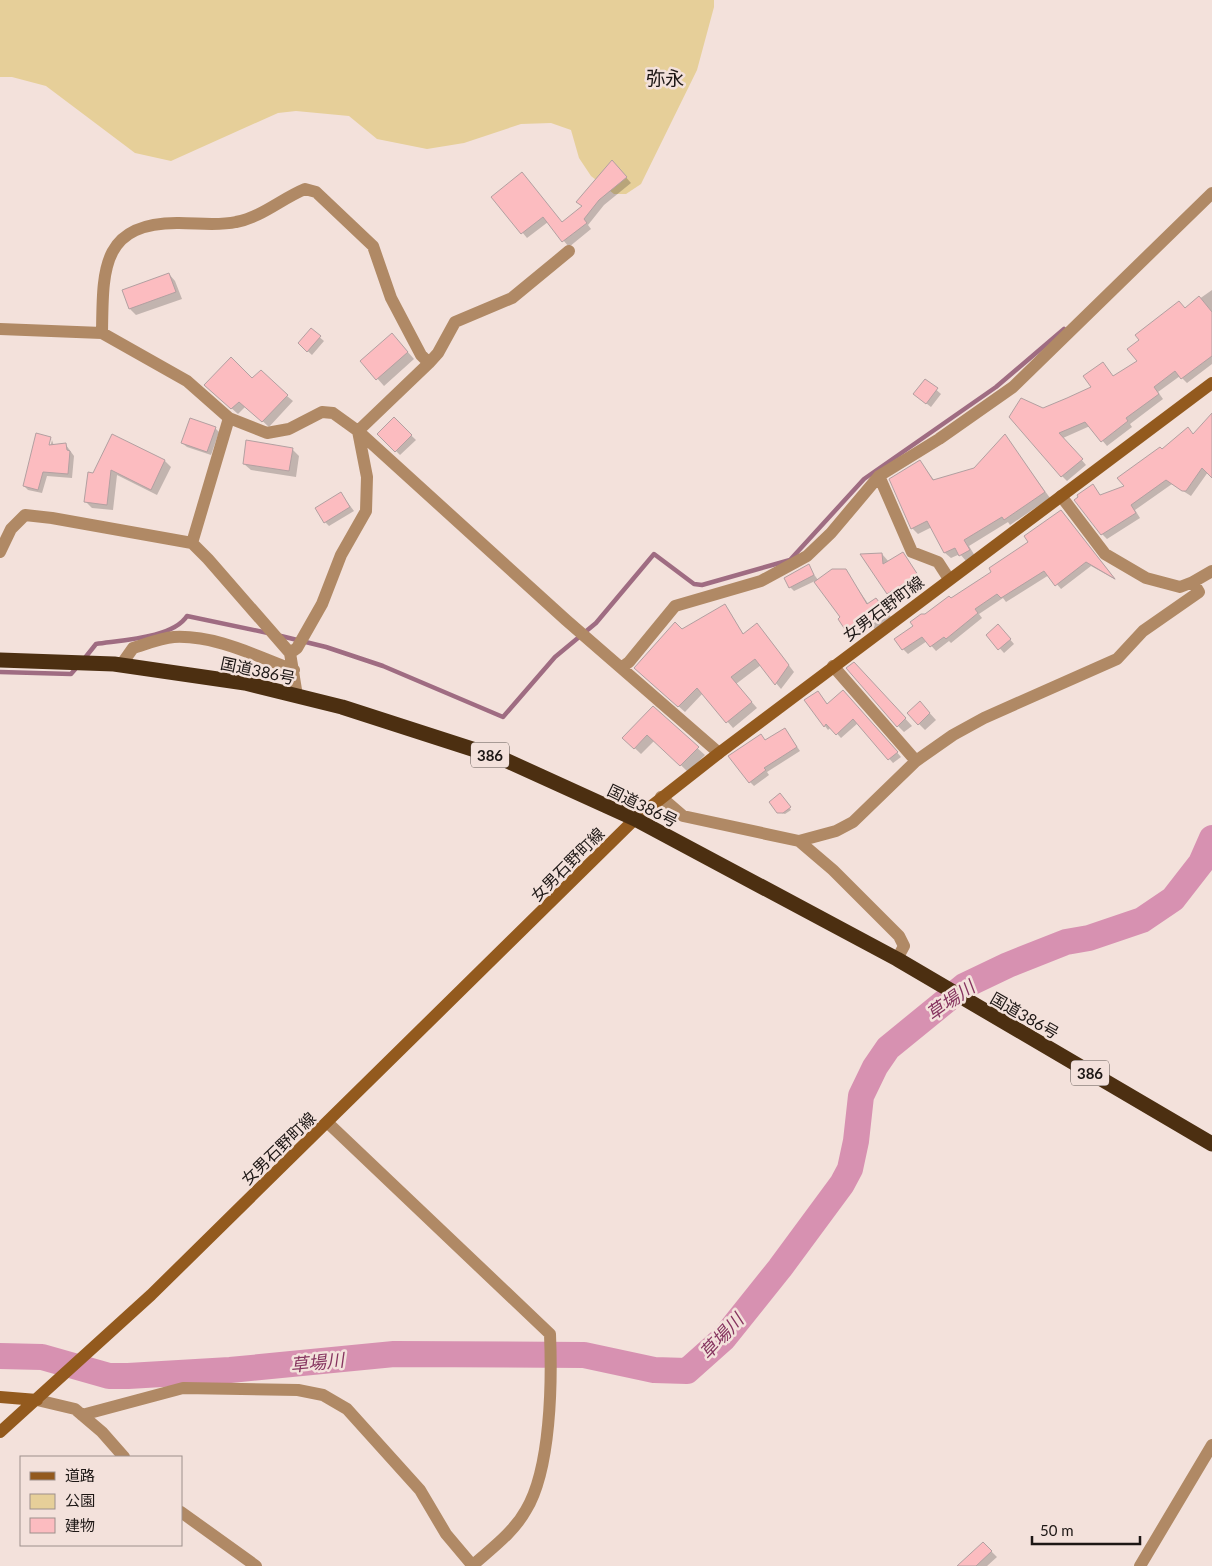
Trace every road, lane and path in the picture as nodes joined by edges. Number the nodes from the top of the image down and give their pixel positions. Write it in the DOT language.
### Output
graph roads {
  1 [pos="1212,193"];
  2 [pos="568,251"];
  3 [pos="0,329"];
  4 [pos="102,333"];
  5 [pos="428,363"];
  6 [pos="1212,383"];
  7 [pos="229,418"];
  8 [pos="358,432"];
  9 [pos="879,476"];
  10 [pos="1061,496"];
  11 [pos="192,543"];
  12 [pos="0,552"];
  13 [pos="1212,571"];
  14 [pos="949,579"];
  15 [pos="1193,582"];
  16 [pos="290,654"];
  17 [pos="0,660"];
  18 [pos="121,665"];
  19 [pos="833,666"];
  20 [pos="622,668"];
  21 [pos="294,670"];
  22 [pos="297,696"];
  23 [pos="719,752"];
  24 [pos="916,761"];
  25 [pos="661,798"];
  26 [pos="635,819"];
  27 [pos="799,841"];
  28 [pos="897,959"];
  29 [pos="328,1122"];
  30 [pos="1212,1144"];
  31 [pos="0,1397"];
  32 [pos="38,1400"];
  33 [pos="82,1415"];
  34 [pos="0,1432"];
  35 [pos="1212,1445"];
  36 [pos="123,1456"];
  37 [pos="182,1513"];
  38 [pos="256,1566"];
  39 [pos="473,1566"];
  40 [pos="1140,1566"];
  1 -- 9 [label="street"];
  2 -- 5 [label="street"];
  3 -- 4 [label="street"];
  4 -- 5 [label="street"];
  4 -- 7 [label="street"];
  5 -- 8 [label="street"];
  6 -- 10 [label="main road, 女男石野町線"];
  7 -- 8 [label="street"];
  7 -- 11 [label="street"];
  8 -- 16 [label="street"];
  8 -- 20 [label="street"];
  9 -- 14 [label="street"];
  9 -- 20 [label="street"];
  10 -- 14 [label="main road, 女男石野町線"];
  10 -- 15 [label="street"];
  11 -- 12 [label="street"];
  11 -- 16 [label="street"];
  13 -- 15 [label="street"];
  14 -- 19 [label="main road, 女男石野町線"];
  15 -- 24 [label="street"];
  16 -- 21 [label="street"];
  17 -- 18 [label="highway, 国道386号 / 386"];
  18 -- 21 [label="street"];
  18 -- 22 [label="highway, 国道386号 / 386"];
  19 -- 23 [label="main road, 女男石野町線"];
  19 -- 24 [label="street"];
  20 -- 23 [label="street"];
  21 -- 22 [label="street"];
  22 -- 26 [label="highway, 国道386号 / 386"];
  23 -- 25 [label="main road, 女男石野町線"];
  24 -- 27 [label="street"];
  25 -- 26 [label="main road, 女男石野町線"];
  25 -- 27 [label="street"];
  26 -- 28 [label="highway, 国道386号 / 386"];
  26 -- 29 [label="main road, 女男石野町線"];
  27 -- 28 [label="street"];
  28 -- 30 [label="highway, 国道386号 / 386"];
  29 -- 32 [label="main road, 女男石野町線"];
  29 -- 39 [label="street"];
  31 -- 32 [label="main road"];
  32 -- 33 [label="street"];
  32 -- 34 [label="main road, 女男石野町線"];
  33 -- 36 [label="street"];
  33 -- 39 [label="street"];
  35 -- 40 [label="street"];
  37 -- 38 [label="street"];
}
